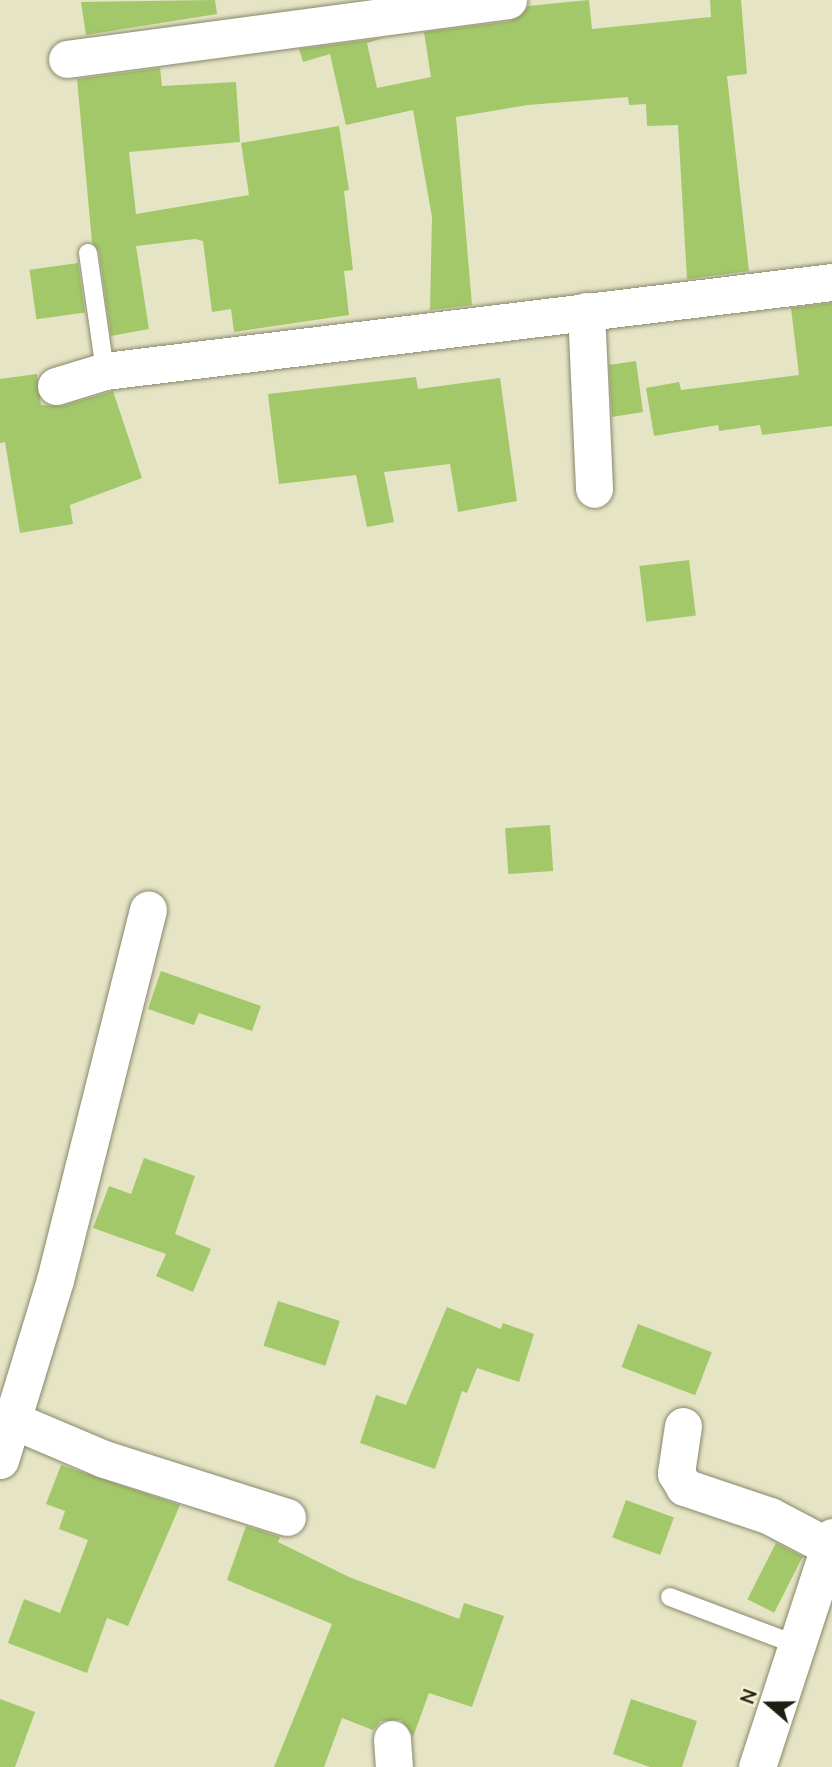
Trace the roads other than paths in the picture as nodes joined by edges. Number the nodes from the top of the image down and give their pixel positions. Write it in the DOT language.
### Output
graph roads {
  1 [pos="508,0"];
  2 [pos="67,59"];
  3 [pos="88,253"];
  4 [pos="832,282"];
  5 [pos="586,311"];
  6 [pos="105,371"];
  7 [pos="56,386"];
  8 [pos="594,489"];
  9 [pos="148,909"];
  10 [pos="12,1420"];
  11 [pos="683,1426"];
  12 [pos="0,1460"];
  13 [pos="287,1517"];
  14 [pos="830,1542"];
  15 [pos="670,1597"];
  16 [pos="797,1645"];
  17 [pos="757,1767"];
  1 -- 2 [label="street"];
  3 -- 6 [label="lane"];
  4 -- 5 [label="street"];
  5 -- 6 [label="street"];
  5 -- 8 [label="street"];
  6 -- 7 [label="street"];
  9 -- 10 [label="street"];
  10 -- 12 [label="street"];
  10 -- 13 [label="street"];
  11 -- 14 [label="street"];
  14 -- 16 [label="street"];
  15 -- 16 [label="lane"];
  16 -- 17 [label="street"];
}
